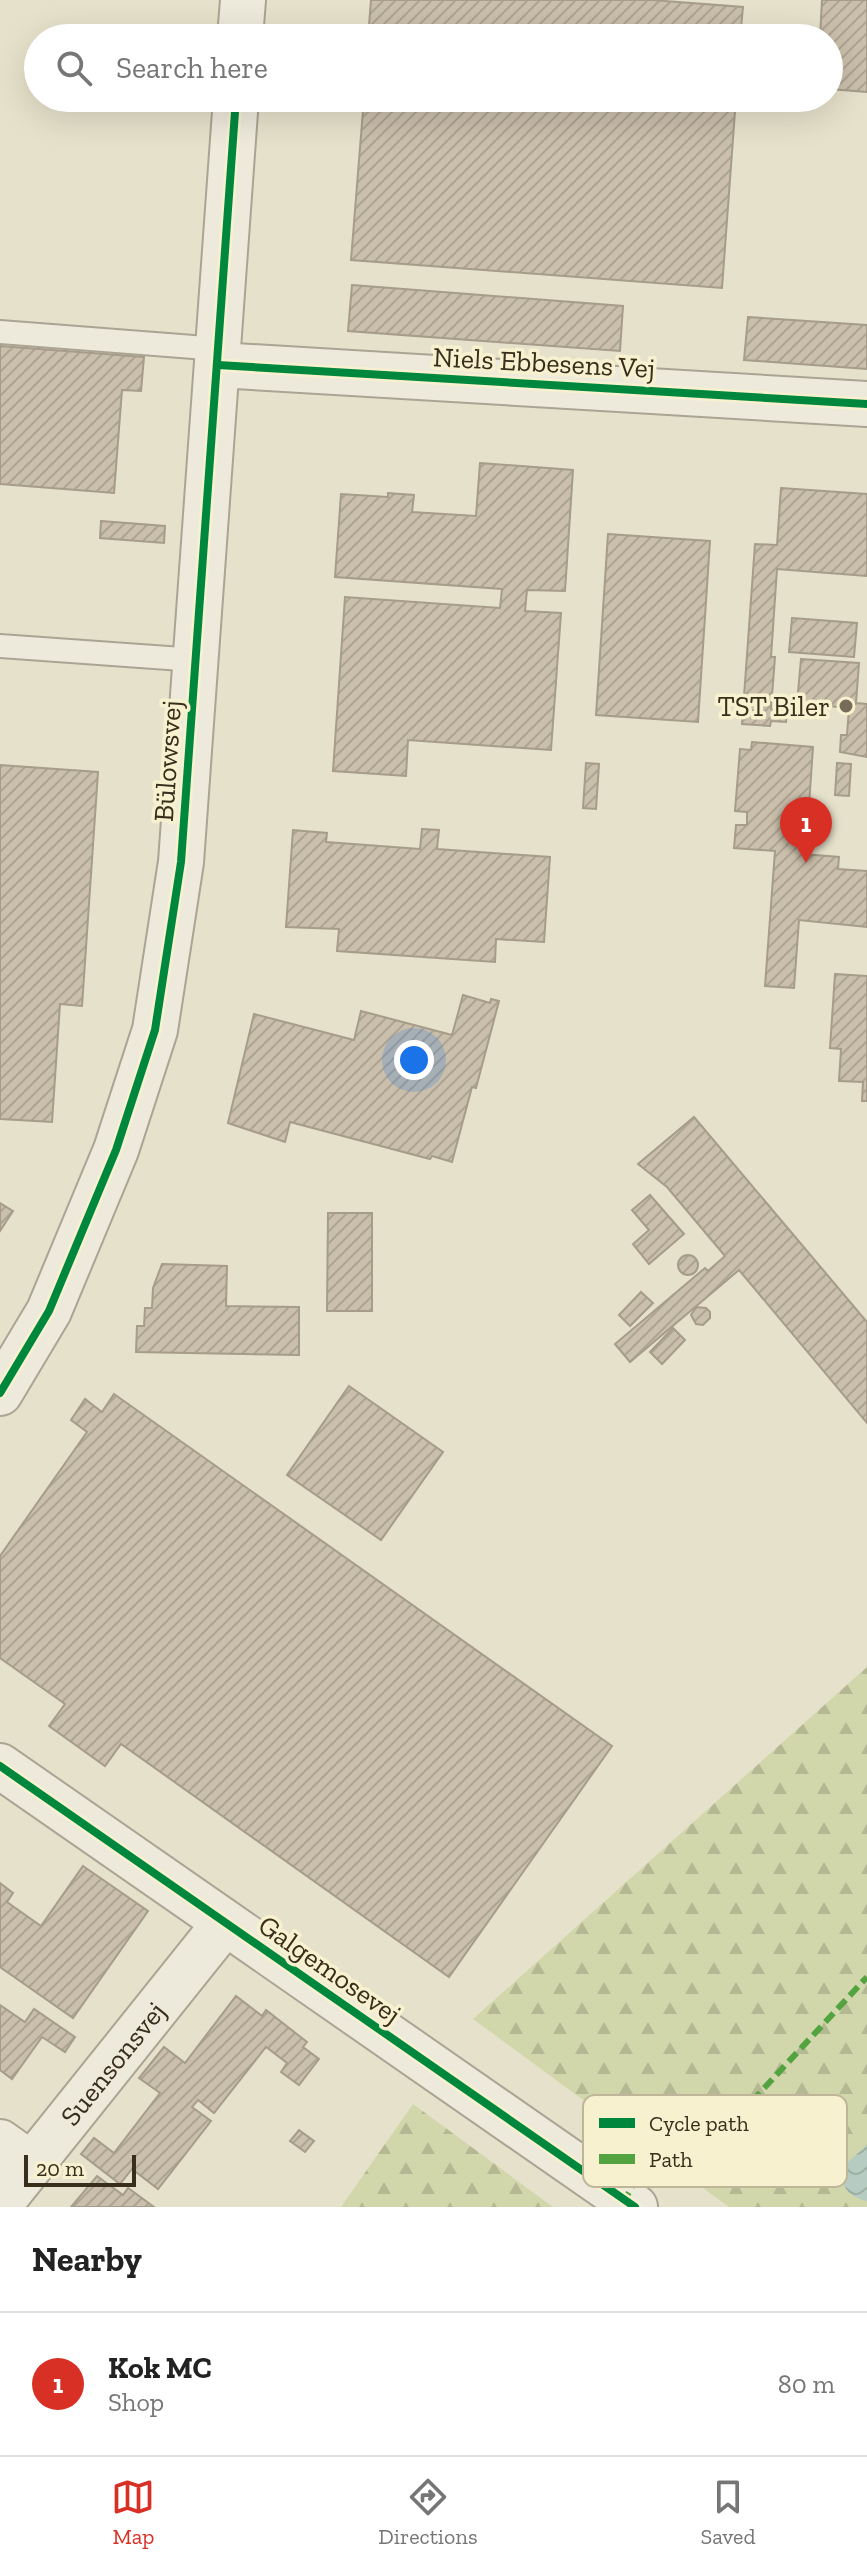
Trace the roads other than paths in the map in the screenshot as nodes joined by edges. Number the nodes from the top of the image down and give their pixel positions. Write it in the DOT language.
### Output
graph roads {
  1 [pos="243,0"];
  2 [pos="241,24"];
  3 [pos="235,112"];
  4 [pos="0,332"];
  5 [pos="218,357"];
  6 [pos="867,404"];
  7 [pos="0,646"];
  8 [pos="196,660"];
  9 [pos="0,1393"];
  10 [pos="0,1766"];
  11 [pos="225,1923"];
  12 [pos="15,2153"];
  13 [pos="583,2171"];
  14 [pos="606,2187"];
  15 [pos="0,2204"];
  16 [pos="635,2207"];
  1 -- 2 [label="street"];
  3 -- 5 [label="street, Bülowsvej"];
  4 -- 5 [label="lane"];
  5 -- 6 [label="street, Niels Ebbesens Vej"];
  5 -- 8 [label="street, Bülowsvej"];
  7 -- 8 [label="lane"];
  8 -- 9 [label="street, Bülowsvej"];
  10 -- 11 [label="street, Galgemosevej"];
  11 -- 12 [label="street, Suensonsvej"];
  11 -- 13 [label="street, Galgemosevej"];
  12 -- 15 [label="street, Suensonsvej"];
  14 -- 16 [label="street, Galgemosevej"];
}
